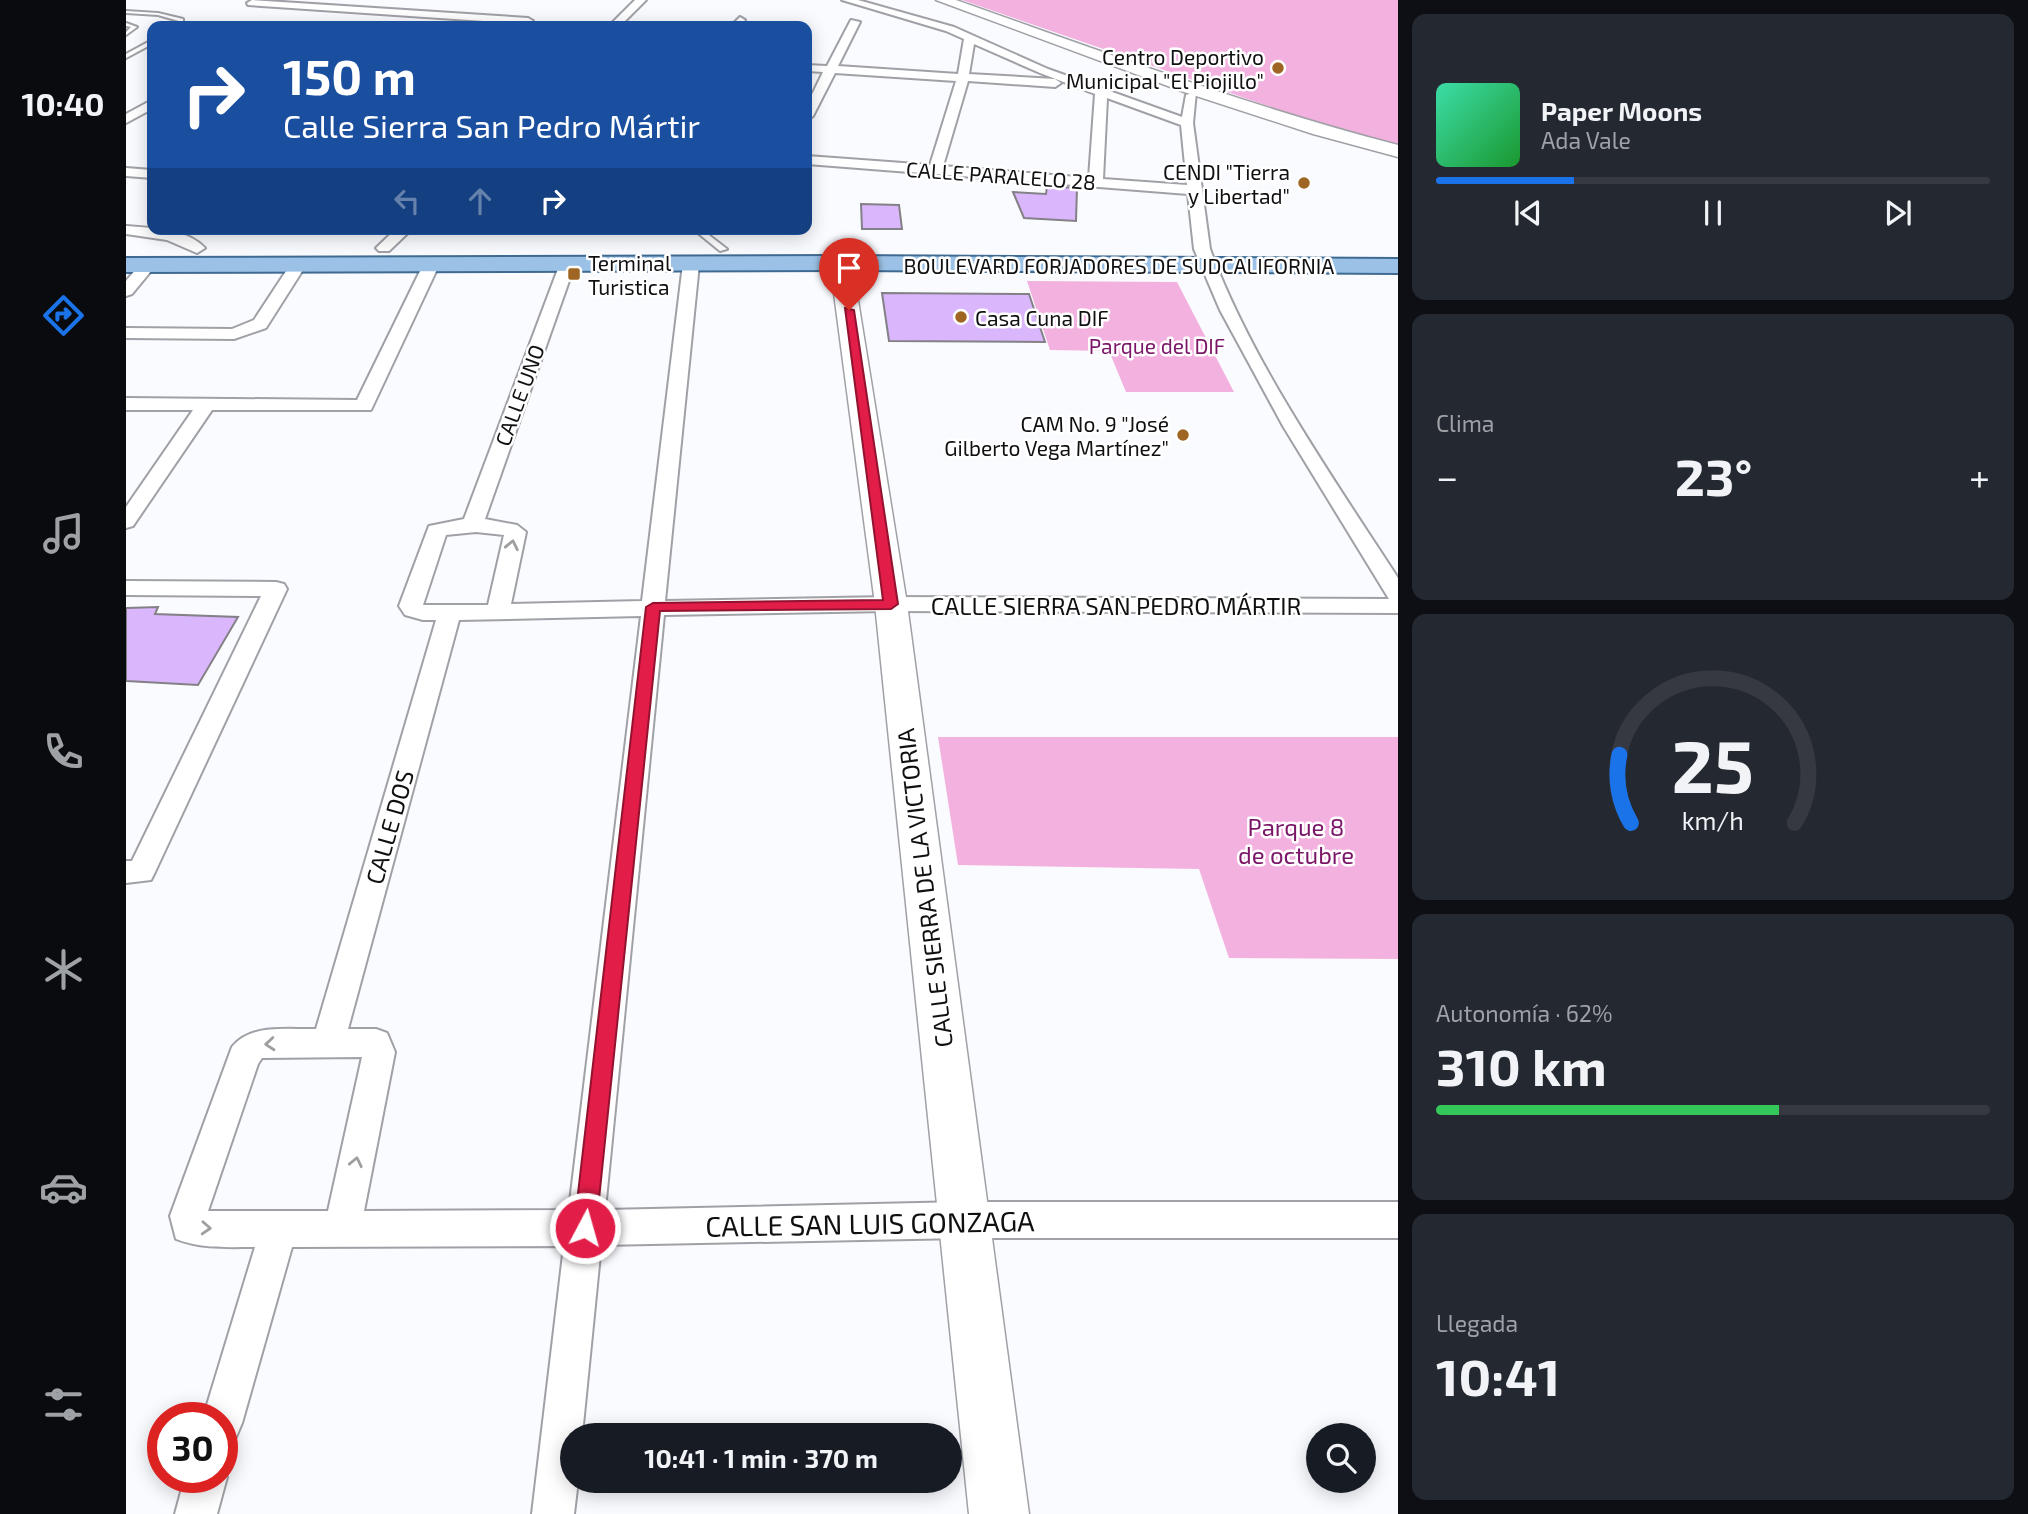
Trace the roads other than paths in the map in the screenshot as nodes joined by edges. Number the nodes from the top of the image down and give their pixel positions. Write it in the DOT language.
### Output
graph roads {
  1 [pos="641,0"];
  2 [pos="847,0"];
  3 [pos="943,0"];
  4 [pos="252,3"];
  5 [pos="318,7"];
  6 [pos="127,12"];
  7 [pos="418,14"];
  8 [pos="998,19"];
  9 [pos="297,20"];
  10 [pos="181,21"];
  11 [pos="407,21"];
  12 [pos="508,21"];
  13 [pos="619,21"];
  14 [pos="855,22"];
  15 [pos="126,24"];
  16 [pos="126,34"];
  17 [pos="970,38"];
  18 [pos="147,45"];
  19 [pos="126,56"];
  20 [pos="812,68"];
  21 [pos="831,70"];
  22 [pos="963,78"];
  23 [pos="1082,85"];
  24 [pos="1101,92"];
  25 [pos="1192,95"];
  26 [pos="812,106"];
  27 [pos="147,107"];
  28 [pos="126,120"];
  29 [pos="1186,123"];
  30 [pos="1344,137"];
  31 [pos="1395,151"];
  32 [pos="812,160"];
  33 [pos="935,170"];
  34 [pos="126,172"];
  35 [pos="147,174"];
  36 [pos="1096,182"];
  37 [pos="1195,190"];
  38 [pos="126,230"];
  39 [pos="147,233"];
  40 [pos="166,235"];
  41 [pos="398,235"];
  42 [pos="704,235"];
  43 [pos="126,248"];
  44 [pos="197,248"];
  45 [pos="384,248"];
  46 [pos="723,249"];
  47 [pos="1398,249"];
  48 [pos="1205,256"];
  49 [pos="841,263"];
  50 [pos="567,264"];
  51 [pos="691,264"];
  52 [pos="137,265"];
  53 [pos="298,265"];
  54 [pos="431,265"];
  55 [pos="1398,266"];
  56 [pos="126,291"];
  57 [pos="126,333"];
  58 [pos="126,404"];
  59 [pos="206,405"];
  60 [pos="364,406"];
  61 [pos="126,522"];
  62 [pos="472,526"];
  63 [pos="126,588"];
  64 [pos="1398,596"];
  65 [pos="891,604"];
  66 [pos="1398,606"];
  67 [pos="653,607"];
  68 [pos="450,612"];
  69 [pos="498,612"];
  70 [pos="134,872"];
  71 [pos="328,1042"];
  72 [pos="962,1220"];
  73 [pos="1398,1220"];
  74 [pos="279,1228"];
  75 [pos="585,1228"];
  76 [pos="342,1229"];
  77 [pos="228,1402"];
  78 [pos="201,1493"];
  79 [pos="195,1514"];
  80 [pos="553,1514"];
  81 [pos="999,1514"];
  1 -- 13 [label="street"];
  2 -- 17 [label="street"];
  3 -- 8 [label="main road"];
  4 -- 5 [label="street"];
  5 -- 7 [label="street"];
  5 -- 9 [label="street"];
  6 -- 10 [label="lane"];
  7 -- 11 [label="street"];
  7 -- 12 [label="street"];
  8 -- 25 [label="main road"];
  8 -- 30 [label="main road"];
  14 -- 21 [label="street"];
  15 -- 16 [label="lane"];
  17 -- 22 [label="street"];
  17 -- 23 [label="street"];
  18 -- 19 [label="lane"];
  20 -- 21 [label="street"];
  21 -- 22 [label="street"];
  21 -- 26 [label="street"];
  22 -- 23 [label="street"];
  22 -- 33 [label="street"];
  23 -- 24 [label="street"];
  24 -- 29 [label="street"];
  24 -- 36 [label="street"];
  25 -- 29 [label="street"];
  25 -- 30 [label="main road"];
  27 -- 28 [label="street"];
  29 -- 37 [label="street"];
  30 -- 31 [label="main road"];
  32 -- 33 [label="street, CALLE PARALELO 28"];
  33 -- 36 [label="street, CALLE PARALELO 28"];
  34 -- 35 [label="street"];
  36 -- 37 [label="street, CALLE PARALELO 28"];
  37 -- 48 [label="street"];
  38 -- 39 [label="street"];
  40 -- 44 [label="street"];
  41 -- 45 [label="street"];
  42 -- 46 [label="lane"];
  43 -- 44 [label="main road, BOULEVARD FORJADORES DE SUDCALIFORNIA"];
  44 -- 45 [label="main road, BOULEVARD FORJADORES DE SUDCALIFORNIA"];
  45 -- 46 [label="main road, BOULEVARD FORJADORES DE SUDCALIFORNIA"];
  46 -- 48 [label="main road, BOULEVARD FORJADORES DE SUDCALIFORNIA"];
  47 -- 48 [label="main road, BOULEVARD FORJADORES DE SUDCALIFORNIA"];
  48 -- 49 [label="main road, BOULEVARD FORJADORES DE SUDCALIFORNIA"];
  48 -- 55 [label="main road, BOULEVARD FORJADORES DE SUDCALIFORNIA"];
  48 -- 64 [label="street"];
  49 -- 51 [label="main road, BOULEVARD FORJADORES DE SUDCALIFORNIA"];
  49 -- 65 [label="main road, CALLE SIERRA DE LA VICTORIA"];
  50 -- 51 [label="main road, BOULEVARD FORJADORES DE SUDCALIFORNIA"];
  50 -- 54 [label="main road, BOULEVARD FORJADORES DE SUDCALIFORNIA"];
  50 -- 62 [label="street, CALLE UNO"];
  51 -- 67 [label="street"];
  52 -- 53 [label="main road, BOULEVARD FORJADORES DE SUDCALIFORNIA"];
  52 -- 56 [label="street"];
  53 -- 54 [label="main road, BOULEVARD FORJADORES DE SUDCALIFORNIA"];
  53 -- 57 [label="street"];
  54 -- 60 [label="street"];
  58 -- 59 [label="street"];
  59 -- 60 [label="street"];
  59 -- 61 [label="street"];
  62 -- 68 [label="street, CALLE SIERRA SAN PEDRO MÁRTIR"];
  69 -- 62 [label="street, CALLE SIERRA SAN PEDRO MÁRTIR, one-way"];
  63 -- 70 [label="street"];
  65 -- 66 [label="street, CALLE SIERRA SAN PEDRO MÁRTIR"];
  65 -- 67 [label="street, CALLE SIERRA SAN PEDRO MÁRTIR"];
  65 -- 72 [label="main road, CALLE SIERRA DE LA VICTORIA"];
  67 -- 69 [label="street, CALLE SIERRA SAN PEDRO MÁRTIR"];
  67 -- 75 [label="street"];
  68 -- 69 [label="street, CALLE SIERRA SAN PEDRO MÁRTIR"];
  68 -- 71 [label="street, CALLE DOS"];
  71 -- 74 [label="street, CALLE SAN LUIS GONZAGA, one-way"];
  76 -- 71 [label="street, CALLE SAN LUIS GONZAGA, one-way"];
  72 -- 73 [label="street, CALLE SAN LUIS GONZAGA"];
  72 -- 75 [label="street, CALLE SAN LUIS GONZAGA"];
  72 -- 81 [label="main road, CALLE SIERRA DE LA VICTORIA"];
  74 -- 76 [label="street, CALLE SAN LUIS GONZAGA"];
  74 -- 77 [label="street"];
  75 -- 76 [label="street, CALLE SAN LUIS GONZAGA"];
  75 -- 80 [label="street"];
  78 -- 79 [label="street"];
}
